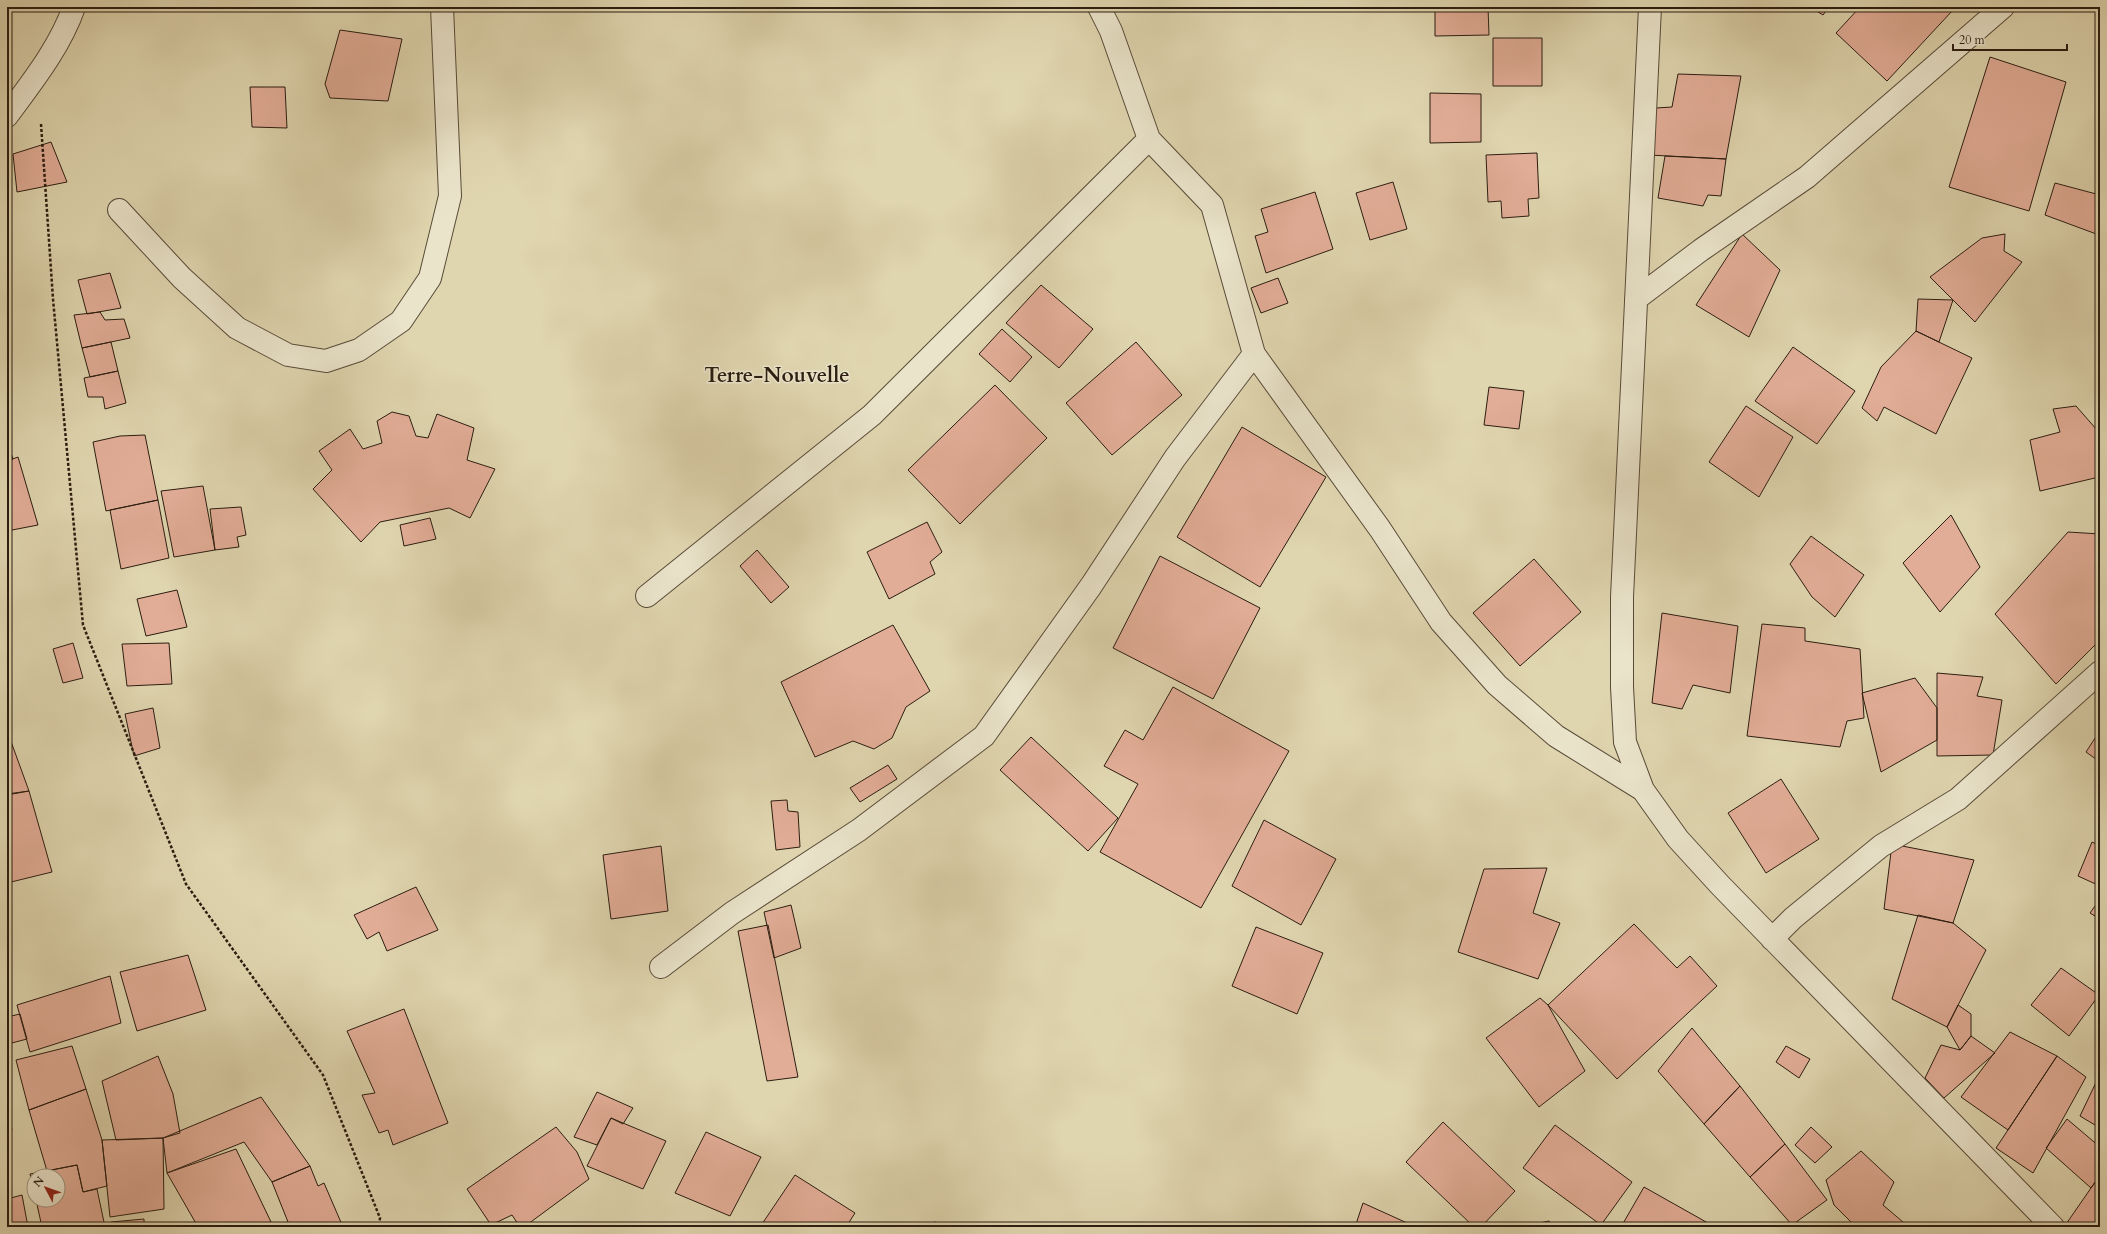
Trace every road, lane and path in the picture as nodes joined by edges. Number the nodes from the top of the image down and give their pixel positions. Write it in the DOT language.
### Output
graph roads {
  1 [pos="74,7"];
  2 [pos="442,7"];
  3 [pos="1099,7"];
  4 [pos="1650,7"];
  5 [pos="2002,7"];
  6 [pos="38,74"];
  7 [pos="7,116"];
  8 [pos="1149,139"];
  9 [pos="118,210"];
  10 [pos="1636,299"];
  11 [pos="1254,354"];
  12 [pos="647,596"];
  13 [pos="2100,672"];
  14 [pos="1643,790"];
  15 [pos="1772,939"];
  16 [pos="661,967"];
  17 [pos="379,1227"];
  18 [pos="2053,1227"];
  1 -- 6 [label="street"];
  2 -- 9 [label="street"];
  3 -- 8 [label="street"];
  4 -- 10 [label="street"];
  5 -- 10 [label="street"];
  6 -- 7 [label="street"];
  6 -- 17 [label="path"];
  8 -- 11 [label="street"];
  8 -- 12 [label="street"];
  10 -- 14 [label="street"];
  11 -- 14 [label="street"];
  11 -- 16 [label="street"];
  13 -- 15 [label="street"];
  14 -- 15 [label="street"];
  15 -- 18 [label="street"];
}
